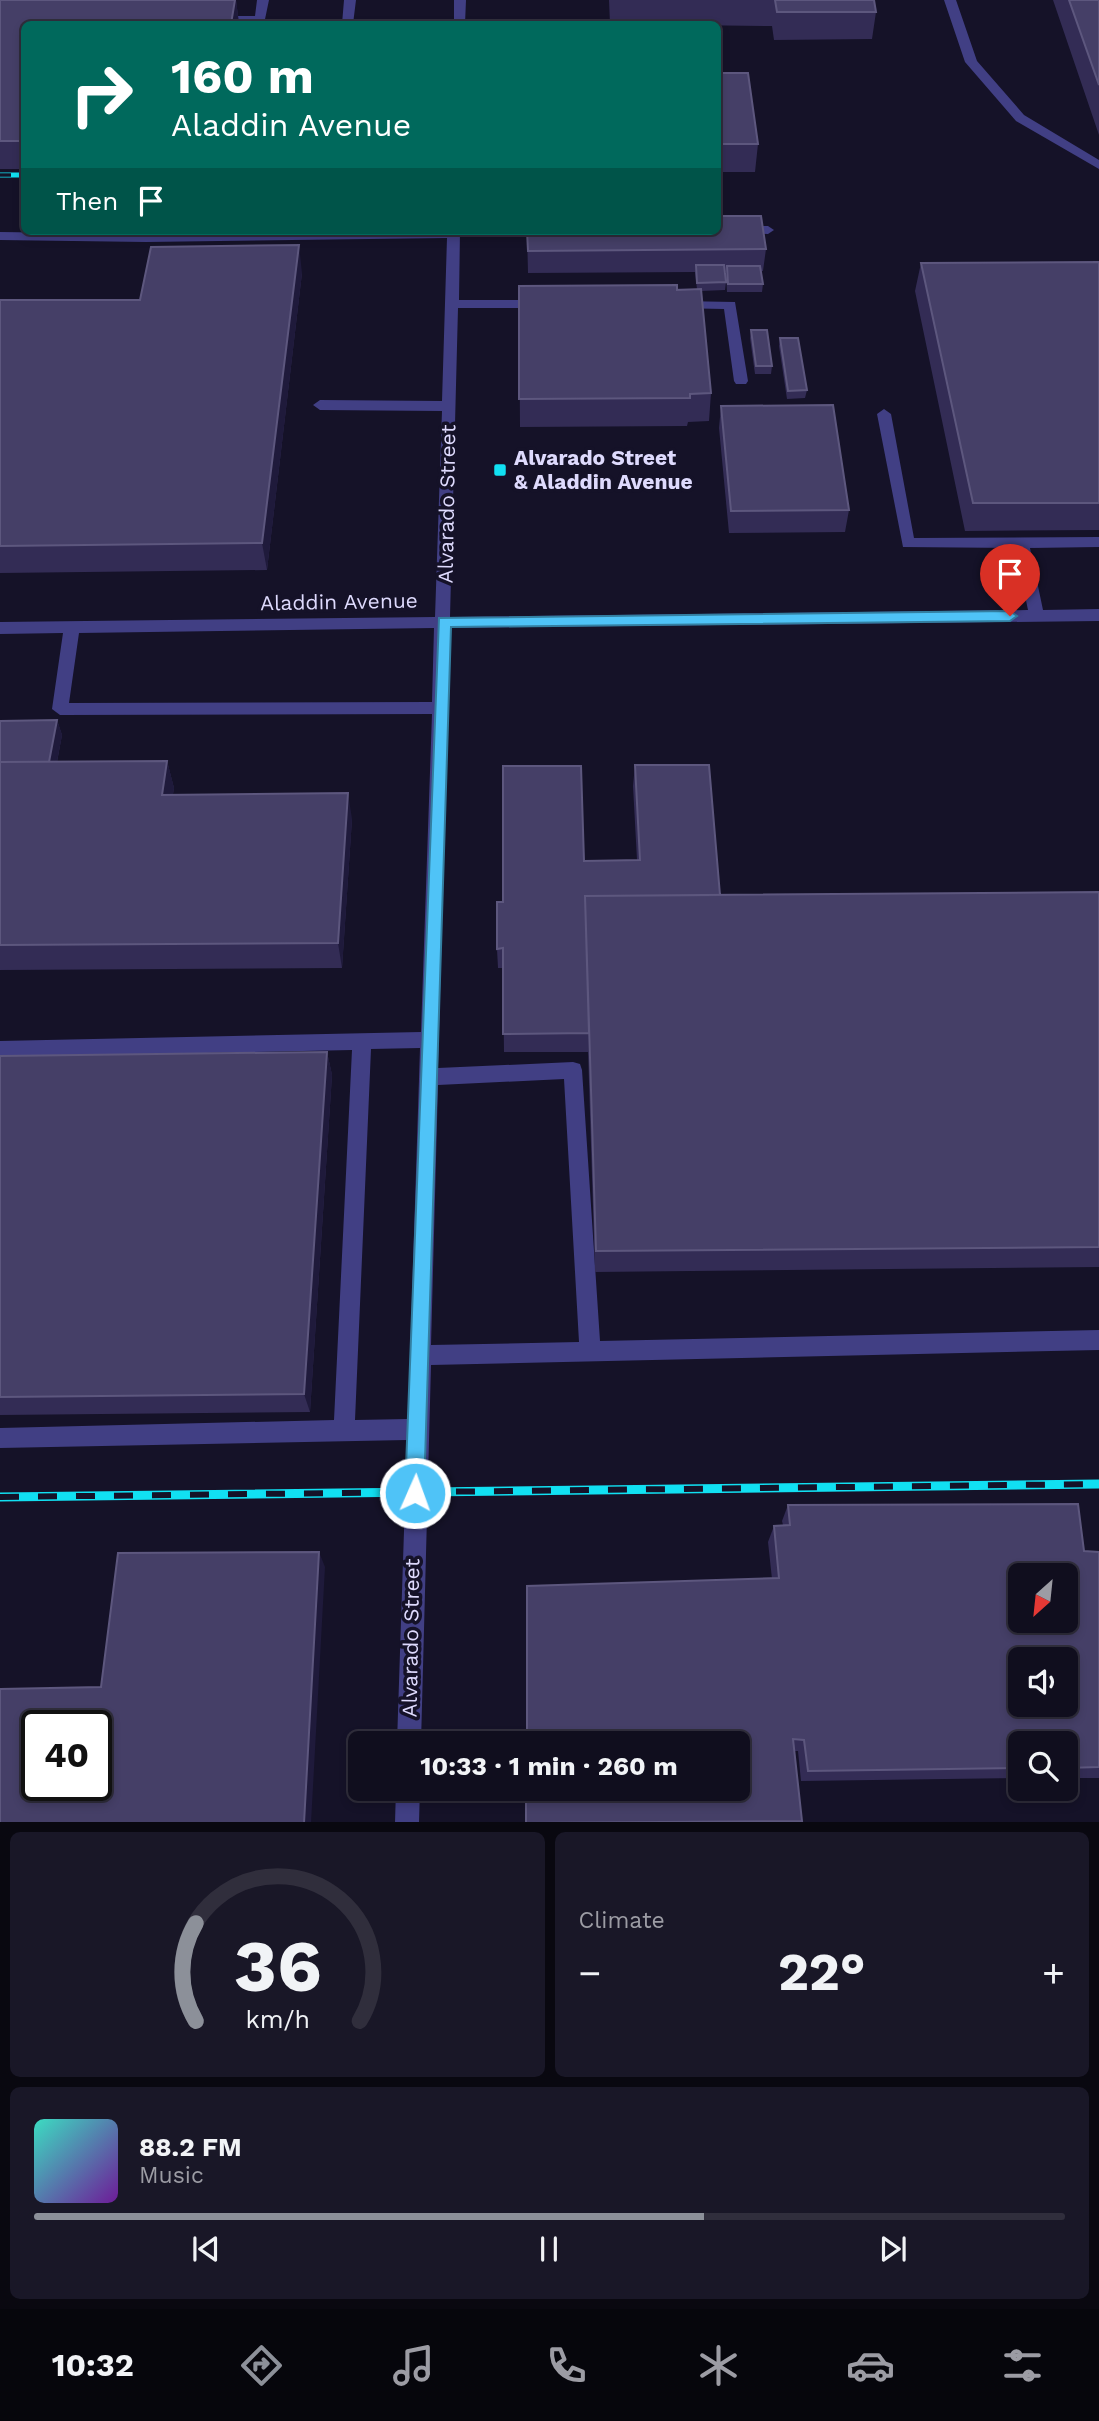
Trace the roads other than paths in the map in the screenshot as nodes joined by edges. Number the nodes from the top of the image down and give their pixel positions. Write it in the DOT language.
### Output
graph roads {
  1 [pos="263,0"];
  2 [pos="350,0"];
  3 [pos="460,0"];
  4 [pos="950,0"];
  5 [pos="205,19"];
  6 [pos="241,21"];
  7 [pos="259,21"];
  8 [pos="348,21"];
  9 [pos="460,21"];
  10 [pos="1099,164"];
  11 [pos="721,229"];
  12 [pos="768,230"];
  13 [pos="300,235"];
  14 [pos="454,235"];
  15 [pos="0,236"];
  16 [pos="452,304"];
  17 [pos="558,304"];
  18 [pos="664,304"];
  19 [pos="741,381"];
  20 [pos="320,405"];
  21 [pos="449,406"];
  22 [pos="884,414"];
  23 [pos="1099,542"];
  24 [pos="1022,543"];
  25 [pos="1099,615"];
  26 [pos="1037,616"];
  27 [pos="444,622"];
  28 [pos="72,628"];
  29 [pos="0,629"];
  30 [pos="441,708"];
  31 [pos="362,1040"];
  32 [pos="430,1040"];
  33 [pos="0,1049"];
  34 [pos="429,1077"];
  35 [pos="1099,1340"];
  36 [pos="590,1352"];
  37 [pos="420,1355"];
  38 [pos="417,1429"];
  39 [pos="344,1430"];
  40 [pos="0,1438"];
  41 [pos="409,1731"];
  42 [pos="408,1801"];
  43 [pos="407,1822"];
  1 -- 7 [label="street"];
  2 -- 8 [label="street"];
  3 -- 9 [label="street"];
  4 -- 10 [label="street"];
  5 -- 6 [label="street"];
  11 -- 12 [label="street"];
  13 -- 15 [label="street"];
  14 -- 16 [label="street, Alvarado Street"];
  16 -- 17 [label="street"];
  16 -- 21 [label="street, Alvarado Street"];
  18 -- 19 [label="street"];
  20 -- 21 [label="street"];
  21 -- 27 [label="street, Alvarado Street"];
  22 -- 24 [label="street"];
  23 -- 24 [label="street"];
  24 -- 26 [label="street"];
  25 -- 26 [label="street, Aladdin Avenue"];
  26 -- 27 [label="street, Aladdin Avenue"];
  27 -- 28 [label="street, Aladdin Avenue"];
  27 -- 30 [label="street, Alvarado Street"];
  28 -- 29 [label="street, Aladdin Avenue"];
  28 -- 30 [label="street"];
  30 -- 32 [label="street, Alvarado Street"];
  31 -- 32 [label="street"];
  31 -- 33 [label="street"];
  31 -- 39 [label="street"];
  32 -- 34 [label="street, Alvarado Street"];
  34 -- 36 [label="street"];
  34 -- 37 [label="street, Alvarado Street"];
  35 -- 36 [label="street"];
  36 -- 37 [label="street"];
  37 -- 38 [label="street, Alvarado Street"];
  38 -- 39 [label="street"];
  38 -- 41 [label="street, Alvarado Street"];
  39 -- 40 [label="street"];
  42 -- 43 [label="street"];
}
